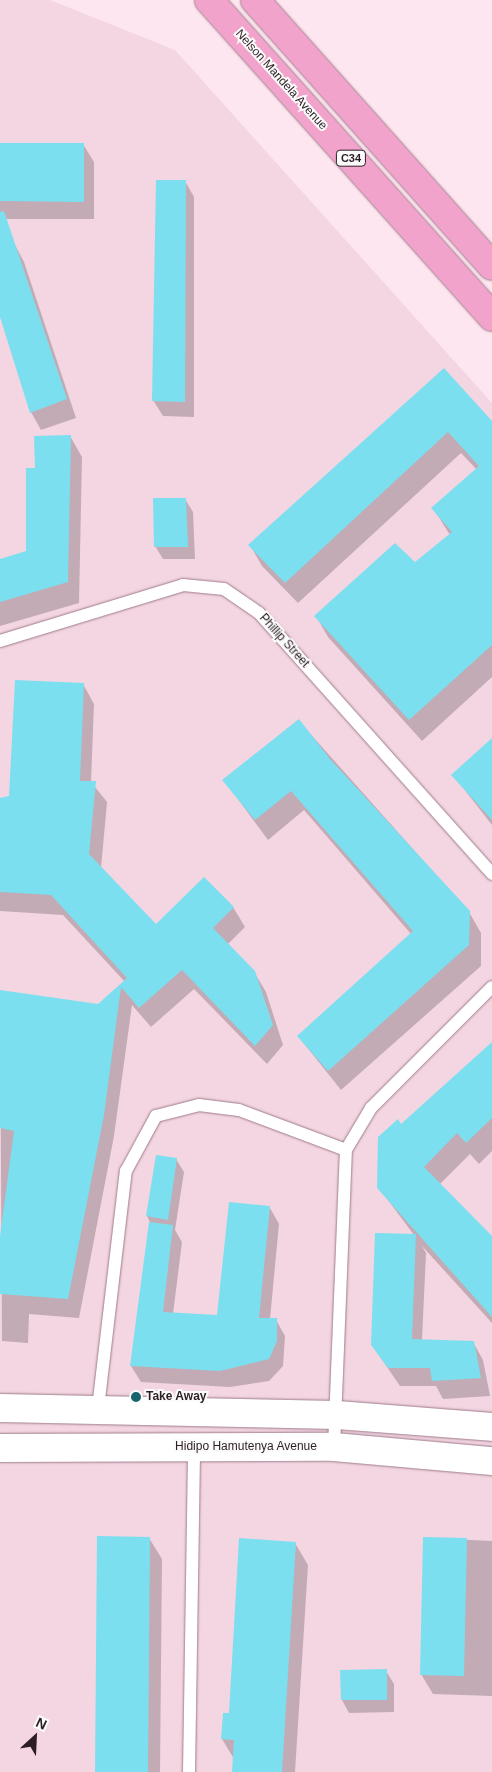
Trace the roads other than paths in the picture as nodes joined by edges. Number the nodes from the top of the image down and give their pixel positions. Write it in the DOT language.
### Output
graph roads {
  1 [pos="190,0"];
  2 [pos="209,0"];
  3 [pos="255,0"];
  4 [pos="229,20"];
  5 [pos="492,266"];
  6 [pos="492,317"];
  7 [pos="0,641"];
  8 [pos="492,874"];
  9 [pos="492,987"];
  10 [pos="346,1150"];
  11 [pos="0,1408"];
  12 [pos="98,1408"];
  13 [pos="337,1415"];
  14 [pos="492,1426"];
  15 [pos="194,1447"];
  16 [pos="334,1447"];
  17 [pos="0,1448"];
  18 [pos="492,1461"];
  19 [pos="189,1772"];
  1 -- 4 [label="main road"];
  2 -- 4 [label="main road, Nelson Mandela Avenue / C34"];
  3 -- 5 [label="main road, C34"];
  4 -- 6 [label="main road, Nelson Mandela Avenue / C34"];
  7 -- 8 [label="lane, Phillip Street"];
  9 -- 10 [label="lane"];
  10 -- 12 [label="lane"];
  10 -- 13 [label="lane"];
  11 -- 12 [label="street"];
  12 -- 13 [label="street"];
  13 -- 14 [label="street"];
  13 -- 16 [label="lane"];
  15 -- 16 [label="street, Hidipo Hamutenya Avenue"];
  15 -- 17 [label="street, Hidipo Hamutenya Avenue"];
  15 -- 19 [label="lane"];
  16 -- 18 [label="street, Hidipo Hamutenya Avenue"];
}
